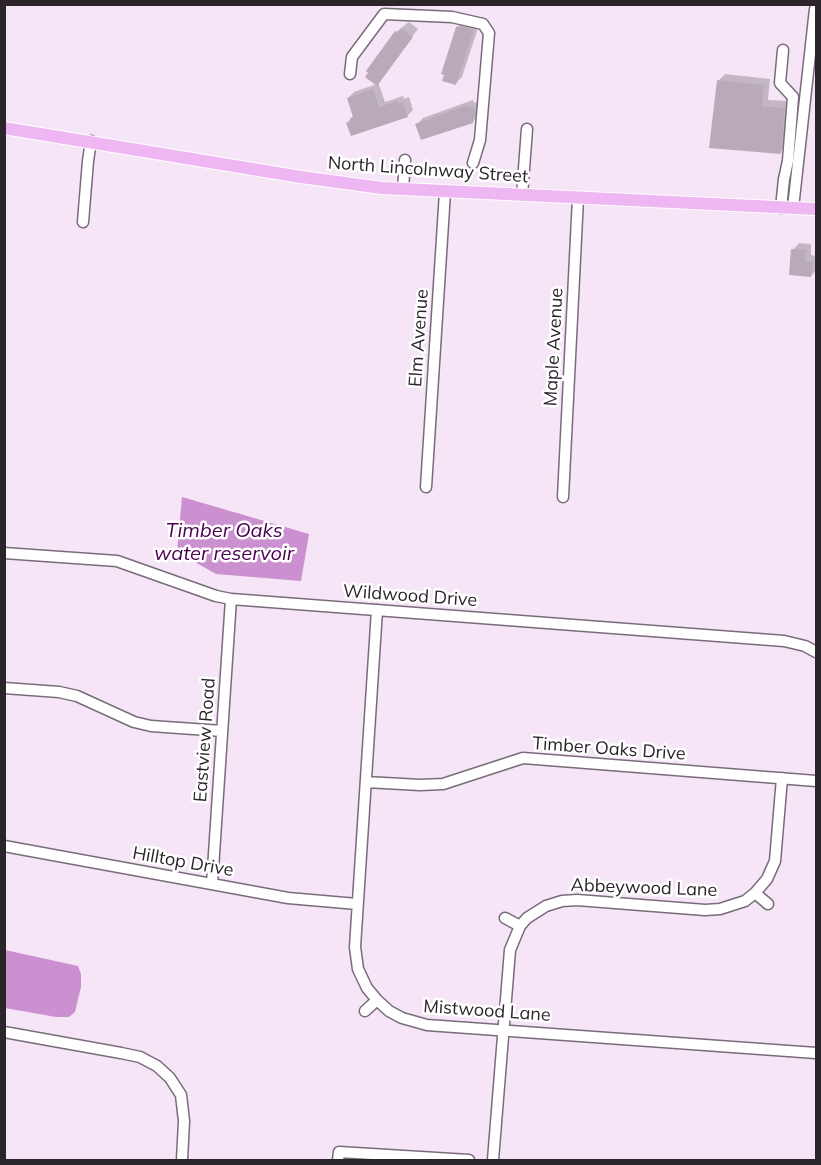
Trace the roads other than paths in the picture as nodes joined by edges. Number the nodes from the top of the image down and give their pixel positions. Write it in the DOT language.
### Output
graph roads {
  1 [pos="815,9"];
  2 [pos="783,50"];
  3 [pos="350,74"];
  4 [pos="4,128"];
  5 [pos="527,129"];
  6 [pos="91,141"];
  7 [pos="405,160"];
  8 [pos="473,163"];
  9 [pos="403,189"];
  10 [pos="445,192"];
  11 [pos="522,195"];
  12 [pos="578,198"];
  13 [pos="787,208"];
  14 [pos="816,209"];
  15 [pos="83,222"];
  16 [pos="426,487"];
  17 [pos="562,497"];
  18 [pos="4,553"];
  19 [pos="231,599"];
  20 [pos="377,610"];
  21 [pos="816,652"];
  22 [pos="4,688"];
  23 [pos="222,731"];
  24 [pos="782,778"];
  25 [pos="816,781"];
  26 [pos="366,782"];
  27 [pos="4,846"];
  28 [pos="212,884"];
  29 [pos="755,893"];
  30 [pos="357,903"];
  31 [pos="768,904"];
  32 [pos="505,918"];
  33 [pos="520,927"];
  34 [pos="377,1000"];
  35 [pos="364,1011"];
  36 [pos="502,1030"];
  37 [pos="4,1032"];
  38 [pos="816,1053"];
  39 [pos="338,1156"];
  40 [pos="182,1161"];
  41 [pos="469,1161"];
  42 [pos="492,1161"];
  1 -- 13 [label="street"];
  2 -- 13 [label="street"];
  3 -- 8 [label="street"];
  4 -- 6 [label="main road, North Lincolnway Street"];
  5 -- 11 [label="street"];
  6 -- 9 [label="main road, North Lincolnway Street"];
  6 -- 15 [label="street"];
  7 -- 9 [label="street"];
  9 -- 10 [label="main road, North Lincolnway Street"];
  10 -- 11 [label="main road, North Lincolnway Street"];
  10 -- 16 [label="street, Elm Avenue"];
  11 -- 12 [label="main road, North Lincolnway Street"];
  12 -- 13 [label="main road, North Lincolnway Street"];
  12 -- 17 [label="street, Maple Avenue"];
  13 -- 14 [label="main road, North Lincolnway Street"];
  18 -- 19 [label="street, Wildwood Drive"];
  19 -- 20 [label="street, Wildwood Drive"];
  19 -- 23 [label="street, Eastview Road"];
  20 -- 21 [label="street, Wildwood Drive"];
  20 -- 26 [label="street, Mistwood Lane"];
  22 -- 23 [label="street"];
  23 -- 28 [label="street, Eastview Road"];
  24 -- 25 [label="street, Timber Oaks Drive"];
  24 -- 26 [label="street, Timber Oaks Drive"];
  24 -- 29 [label="street, Abbeywood Lane"];
  26 -- 30 [label="street, Mistwood Lane"];
  27 -- 28 [label="street, Hilltop Drive"];
  28 -- 30 [label="street, Hilltop Drive"];
  29 -- 31 [label="street"];
  29 -- 33 [label="street, Abbeywood Lane"];
  30 -- 34 [label="street, Mistwood Lane"];
  32 -- 33 [label="street"];
  33 -- 36 [label="street, Abbeywood Lane"];
  34 -- 35 [label="street"];
  34 -- 36 [label="street, Mistwood Lane"];
  36 -- 38 [label="street, Mistwood Lane"];
  36 -- 42 [label="street, Abbeywood Lane"];
  37 -- 40 [label="street"];
  39 -- 41 [label="street"];
}
